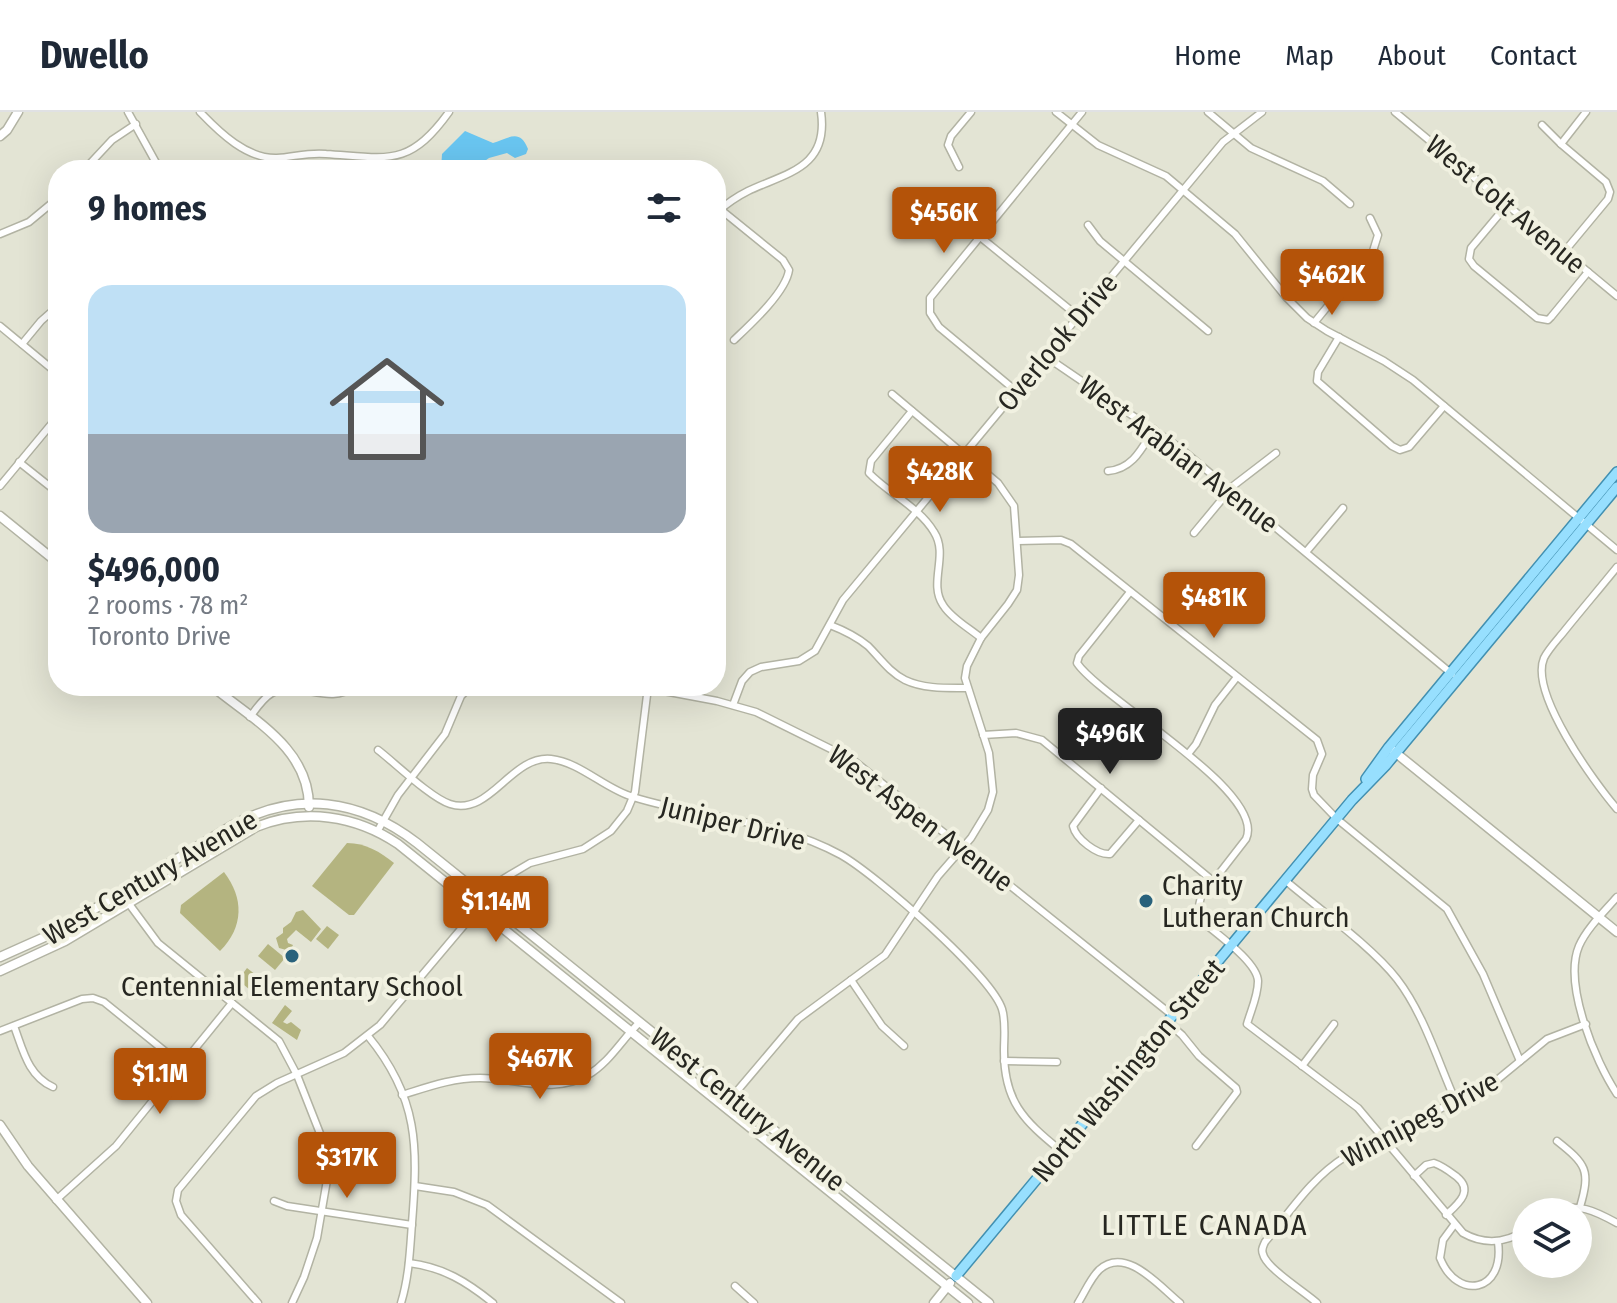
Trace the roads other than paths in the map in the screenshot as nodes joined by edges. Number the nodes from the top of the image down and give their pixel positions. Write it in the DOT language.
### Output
graph roads {
  1 [pos="18,112"];
  2 [pos="128,112"];
  3 [pos="200,112"];
  4 [pos="449,112"];
  5 [pos="821,112"];
  6 [pos="971,112"];
  7 [pos="1056,112"];
  8 [pos="1082,112"];
  9 [pos="1208,112"];
  10 [pos="1262,112"];
  11 [pos="1395,112"];
  12 [pos="1586,112"];
  13 [pos="136,124"];
  14 [pos="1071,125"];
  15 [pos="1542,125"];
  16 [pos="1232,132"];
  17 [pos="0,136"];
  18 [pos="1561,144"];
  19 [pos="93,160"];
  20 [pos="155,160"];
  21 [pos="959,167"];
  22 [pos="1617,184"];
  23 [pos="1609,187"];
  24 [pos="1183,190"];
  25 [pos="1350,204"];
  26 [pos="1507,205"];
  27 [pos="48,206"];
  28 [pos="726,206"];
  29 [pos="726,217"];
  30 [pos="1370,218"];
  31 [pos="1088,225"];
  32 [pos="0,234"];
  33 [pos="979,236"];
  34 [pos="1564,252"];
  35 [pos="1124,261"];
  36 [pos="1588,272"];
  37 [pos="1617,296"];
  38 [pos="48,315"];
  39 [pos="1079,317"];
  40 [pos="1314,323"];
  41 [pos="0,326"];
  42 [pos="1208,331"];
  43 [pos="1339,337"];
  44 [pos="734,340"];
  45 [pos="22,344"];
  46 [pos="1045,356"];
  47 [pos="48,366"];
  48 [pos="1016,391"];
  49 [pos="892,394"];
  50 [pos="1444,406"];
  51 [pos="912,411"];
  52 [pos="48,428"];
  53 [pos="1154,429"];
  54 [pos="1276,453"];
  55 [pos="964,454"];
  56 [pos="19,462"];
  57 [pos="1108,471"];
  58 [pos="1617,472"];
  59 [pos="48,485"];
  60 [pos="0,486"];
  61 [pos="1617,487"];
  62 [pos="1230,489"];
  63 [pos="1343,508"];
  64 [pos="915,512"];
  65 [pos="0,516"];
  66 [pos="1585,524"];
  67 [pos="1194,533"];
  68 [pos="1018,541"];
  69 [pos="1617,550"];
  70 [pos="1306,552"];
  71 [pos="48,555"];
  72 [pos="1617,567"];
  73 [pos="1130,592"];
  74 [pos="830,625"];
  75 [pos="981,638"];
  76 [pos="1454,676"];
  77 [pos="1237,677"];
  78 [pos="967,688"];
  79 [pos="224,696"];
  80 [pos="269,696"];
  81 [pos="462,696"];
  82 [pos="647,696"];
  83 [pos="690,696"];
  84 [pos="733,705"];
  85 [pos="250,717"];
  86 [pos="983,735"];
  87 [pos="378,750"];
  88 [pos="1393,750"];
  89 [pos="1188,754"];
  90 [pos="412,777"];
  91 [pos="1101,788"];
  92 [pos="634,798"];
  93 [pos="309,803"];
  94 [pos="1617,809"];
  95 [pos="309,816"];
  96 [pos="1337,819"];
  97 [pos="383,820"];
  98 [pos="1139,820"];
  99 [pos="377,832"];
  100 [pos="964,847"];
  101 [pos="1213,881"];
  102 [pos="1286,881"];
  103 [pos="121,893"];
  104 [pos="1617,897"];
  105 [pos="484,898"];
  106 [pos="130,903"];
  107 [pos="477,908"];
  108 [pos="914,912"];
  109 [pos="1599,918"];
  110 [pos="1617,932"];
  111 [pos="1231,947"];
  112 [pos="0,957"];
  113 [pos="0,971"];
  114 [pos="851,980"];
  115 [pos="232,1003"];
  116 [pos="1170,1018"];
  117 [pos="640,1022"];
  118 [pos="1334,1024"];
  119 [pos="1586,1024"];
  120 [pos="14,1026"];
  121 [pos="0,1031"];
  122 [pos="631,1032"];
  123 [pos="368,1036"];
  124 [pos="904,1046"];
  125 [pos="1004,1061"];
  126 [pos="1520,1061"];
  127 [pos="1057,1062"];
  128 [pos="182,1065"];
  129 [pos="1302,1066"];
  130 [pos="297,1075"];
  131 [pos="53,1087"];
  132 [pos="1617,1094"];
  133 [pos="402,1095"];
  134 [pos="732,1097"];
  135 [pos="1456,1102"];
  136 [pos="722,1105"];
  137 [pos="0,1125"];
  138 [pos="1384,1138"];
  139 [pos="1557,1141"];
  140 [pos="1196,1146"];
  141 [pos="1060,1150"];
  142 [pos="1414,1176"];
  143 [pos="415,1186"];
  144 [pos="1582,1198"];
  145 [pos="56,1200"];
  146 [pos="274,1201"];
  147 [pos="1592,1209"];
  148 [pos="324,1212"];
  149 [pos="1446,1215"];
  150 [pos="1617,1223"];
  151 [pos="412,1225"];
  152 [pos="1454,1225"];
  153 [pos="1512,1238"];
  154 [pos="1498,1242"];
  155 [pos="409,1263"];
  156 [pos="956,1276"];
  157 [pos="735,1286"];
  158 [pos="948,1286"];
  159 [pos="147,1303"];
  160 [pos="258,1303"];
  161 [pos="292,1303"];
  162 [pos="401,1303"];
  163 [pos="493,1303"];
  164 [pos="621,1303"];
  165 [pos="754,1303"];
  166 [pos="934,1303"];
  167 [pos="968,1303"];
  168 [pos="989,1303"];
  169 [pos="1078,1303"];
  170 [pos="1180,1303"];
  171 [pos="1317,1303"];
  1 -- 17 [label="main road"];
  2 -- 13 [label="street"];
  3 -- 4 [label="street"];
  5 -- 28 [label="street"];
  6 -- 21 [label="street"];
  7 -- 14 [label="street"];
  8 -- 14 [label="street"];
  9 -- 16 [label="street"];
  10 -- 16 [label="street, Overlook Drive"];
  11 -- 26 [label="street, West Colt Avenue"];
  12 -- 18 [label="street"];
  13 -- 19 [label="street"];
  13 -- 20 [label="street"];
  14 -- 24 [label="street"];
  14 -- 33 [label="street"];
  15 -- 18 [label="street"];
  16 -- 24 [label="street, Overlook Drive"];
  16 -- 25 [label="street"];
  18 -- 23 [label="street"];
  22 -- 23 [label="street"];
  23 -- 34 [label="street"];
  24 -- 35 [label="street, Overlook Drive"];
  24 -- 40 [label="street"];
  26 -- 34 [label="street, West Colt Avenue"];
  26 -- 36 [label="street"];
  27 -- 32 [label="street"];
  29 -- 44 [label="street"];
  30 -- 40 [label="street"];
  31 -- 35 [label="street"];
  33 -- 39 [label="street"];
  33 -- 48 [label="street"];
  34 -- 36 [label="street, West Colt Avenue"];
  35 -- 39 [label="street, Overlook Drive"];
  35 -- 42 [label="street"];
  36 -- 37 [label="street, West Colt Avenue"];
  38 -- 45 [label="street"];
  39 -- 46 [label="street, Overlook Drive"];
  40 -- 43 [label="street"];
  41 -- 45 [label="street"];
  43 -- 50 [label="street"];
  43 -- 50 [label="street"];
  45 -- 47 [label="street"];
  46 -- 48 [label="street, Overlook Drive"];
  46 -- 53 [label="street, West Arabian Avenue"];
  48 -- 55 [label="street, Overlook Drive"];
  49 -- 51 [label="street"];
  50 -- 66 [label="street"];
  51 -- 55 [label="street"];
  51 -- 64 [label="street"];
  52 -- 56 [label="street"];
  53 -- 57 [label="street"];
  53 -- 62 [label="street, West Arabian Avenue"];
  54 -- 62 [label="street"];
  55 -- 64 [label="street, Overlook Drive"];
  55 -- 68 [label="street"];
  56 -- 59 [label="street"];
  56 -- 60 [label="street"];
  58 -- 66 [label="main road, North Washington Street"];
  61 -- 66 [label="main road, North Washington Street"];
  62 -- 67 [label="street"];
  62 -- 70 [label="street, West Arabian Avenue"];
  63 -- 70 [label="street"];
  64 -- 74 [label="street, Overlook Drive"];
  64 -- 75 [label="street"];
  65 -- 71 [label="main road"];
  66 -- 69 [label="street"];
  66 -- 76 [label="main road, North Washington Street"];
  68 -- 73 [label="street"];
  68 -- 75 [label="street"];
  70 -- 76 [label="street, West Arabian Avenue"];
  72 -- 94 [label="street"];
  73 -- 77 [label="street"];
  73 -- 89 [label="street"];
  74 -- 78 [label="street"];
  74 -- 84 [label="street, Overlook Drive"];
  75 -- 78 [label="street"];
  76 -- 88 [label="main road, North Washington Street"];
  77 -- 89 [label="street"];
  77 -- 96 [label="street"];
  78 -- 86 [label="street"];
  79 -- 85 [label="main road"];
  80 -- 85 [label="street"];
  81 -- 90 [label="street"];
  82 -- 92 [label="street"];
  83 -- 84 [label="street, West Aspen Avenue"];
  84 -- 100 [label="street, West Aspen Avenue"];
  85 -- 93 [label="main road"];
  86 -- 91 [label="street"];
  86 -- 100 [label="street"];
  87 -- 90 [label="street, Juniper Drive"];
  88 -- 96 [label="main road, North Washington Street"];
  88 -- 109 [label="main road"];
  89 -- 101 [label="street"];
  90 -- 92 [label="street, Juniper Drive"];
  90 -- 97 [label="street"];
  91 -- 98 [label="street"];
  91 -- 98 [label="street"];
  92 -- 105 [label="street"];
  92 -- 108 [label="street, Juniper Drive"];
  93 -- 95 [label="main road"];
  93 -- 97 [label="main road, West Century Avenue"];
  93 -- 103 [label="main road, West Century Avenue"];
  95 -- 99 [label="main road, West Century Avenue"];
  95 -- 106 [label="main road, West Century Avenue"];
  96 -- 102 [label="main road, North Washington Street"];
  96 -- 126 [label="street"];
  97 -- 99 [label="street"];
  97 -- 105 [label="main road, West Century Avenue"];
  98 -- 101 [label="street"];
  99 -- 107 [label="main road, West Century Avenue"];
  100 -- 108 [label="street"];
  100 -- 116 [label="street, West Aspen Avenue"];
  101 -- 111 [label="street"];
  102 -- 111 [label="main road, North Washington Street"];
  102 -- 135 [label="street"];
  103 -- 106 [label="street"];
  103 -- 112 [label="main road, West Century Avenue"];
  104 -- 109 [label="street"];
  105 -- 107 [label="street"];
  105 -- 117 [label="main road, West Century Avenue"];
  106 -- 113 [label="main road, West Century Avenue"];
  106 -- 115 [label="street"];
  107 -- 122 [label="main road, West Century Avenue"];
  107 -- 123 [label="street"];
  108 -- 114 [label="street"];
  108 -- 125 [label="street, Juniper Drive"];
  109 -- 110 [label="main road"];
  109 -- 119 [label="street"];
  111 -- 116 [label="main road, North Washington Street"];
  111 -- 129 [label="street"];
  114 -- 124 [label="street"];
  114 -- 134 [label="street"];
  115 -- 128 [label="street"];
  115 -- 130 [label="street"];
  116 -- 140 [label="street, West Aspen Avenue"];
  116 -- 141 [label="main road, North Washington Street"];
  117 -- 122 [label="street"];
  117 -- 134 [label="main road, West Century Avenue"];
  118 -- 129 [label="street"];
  119 -- 126 [label="street, Winnipeg Drive"];
  119 -- 132 [label="street"];
  120 -- 121 [label="street"];
  120 -- 128 [label="street"];
  120 -- 131 [label="street"];
  122 -- 133 [label="street"];
  122 -- 136 [label="main road, West Century Avenue"];
  123 -- 130 [label="street"];
  123 -- 133 [label="street"];
  125 -- 127 [label="street"];
  125 -- 141 [label="street, Juniper Drive"];
  126 -- 135 [label="street, Winnipeg Drive"];
  128 -- 145 [label="street"];
  129 -- 138 [label="street"];
  130 -- 148 [label="street"];
  130 -- 160 [label="street"];
  133 -- 143 [label="street"];
  134 -- 136 [label="street"];
  134 -- 156 [label="main road, West Century Avenue"];
  135 -- 138 [label="street, Winnipeg Drive"];
  136 -- 158 [label="main road, West Century Avenue"];
  137 -- 145 [label="main road"];
  138 -- 142 [label="street"];
  138 -- 171 [label="street, Winnipeg Drive"];
  139 -- 144 [label="street"];
  141 -- 156 [label="main road, North Washington Street"];
  142 -- 149 [label="street"];
  142 -- 149 [label="street"];
  143 -- 151 [label="street"];
  143 -- 164 [label="street"];
  145 -- 159 [label="main road"];
  146 -- 148 [label="street"];
  147 -- 150 [label="street"];
  148 -- 151 [label="street"];
  148 -- 161 [label="street"];
  149 -- 152 [label="street"];
  151 -- 155 [label="street"];
  152 -- 154 [label="street"];
  152 -- 154 [label="street"];
  153 -- 154 [label="street"];
  155 -- 162 [label="street"];
  155 -- 163 [label="street"];
  156 -- 158 [label="main road, North Washington Street"];
  156 -- 168 [label="main road, West Century Avenue"];
  157 -- 165 [label="street"];
  158 -- 166 [label="main road, North Washington Street"];
  158 -- 167 [label="main road, West Century Avenue"];
  169 -- 170 [label="street"];
}
